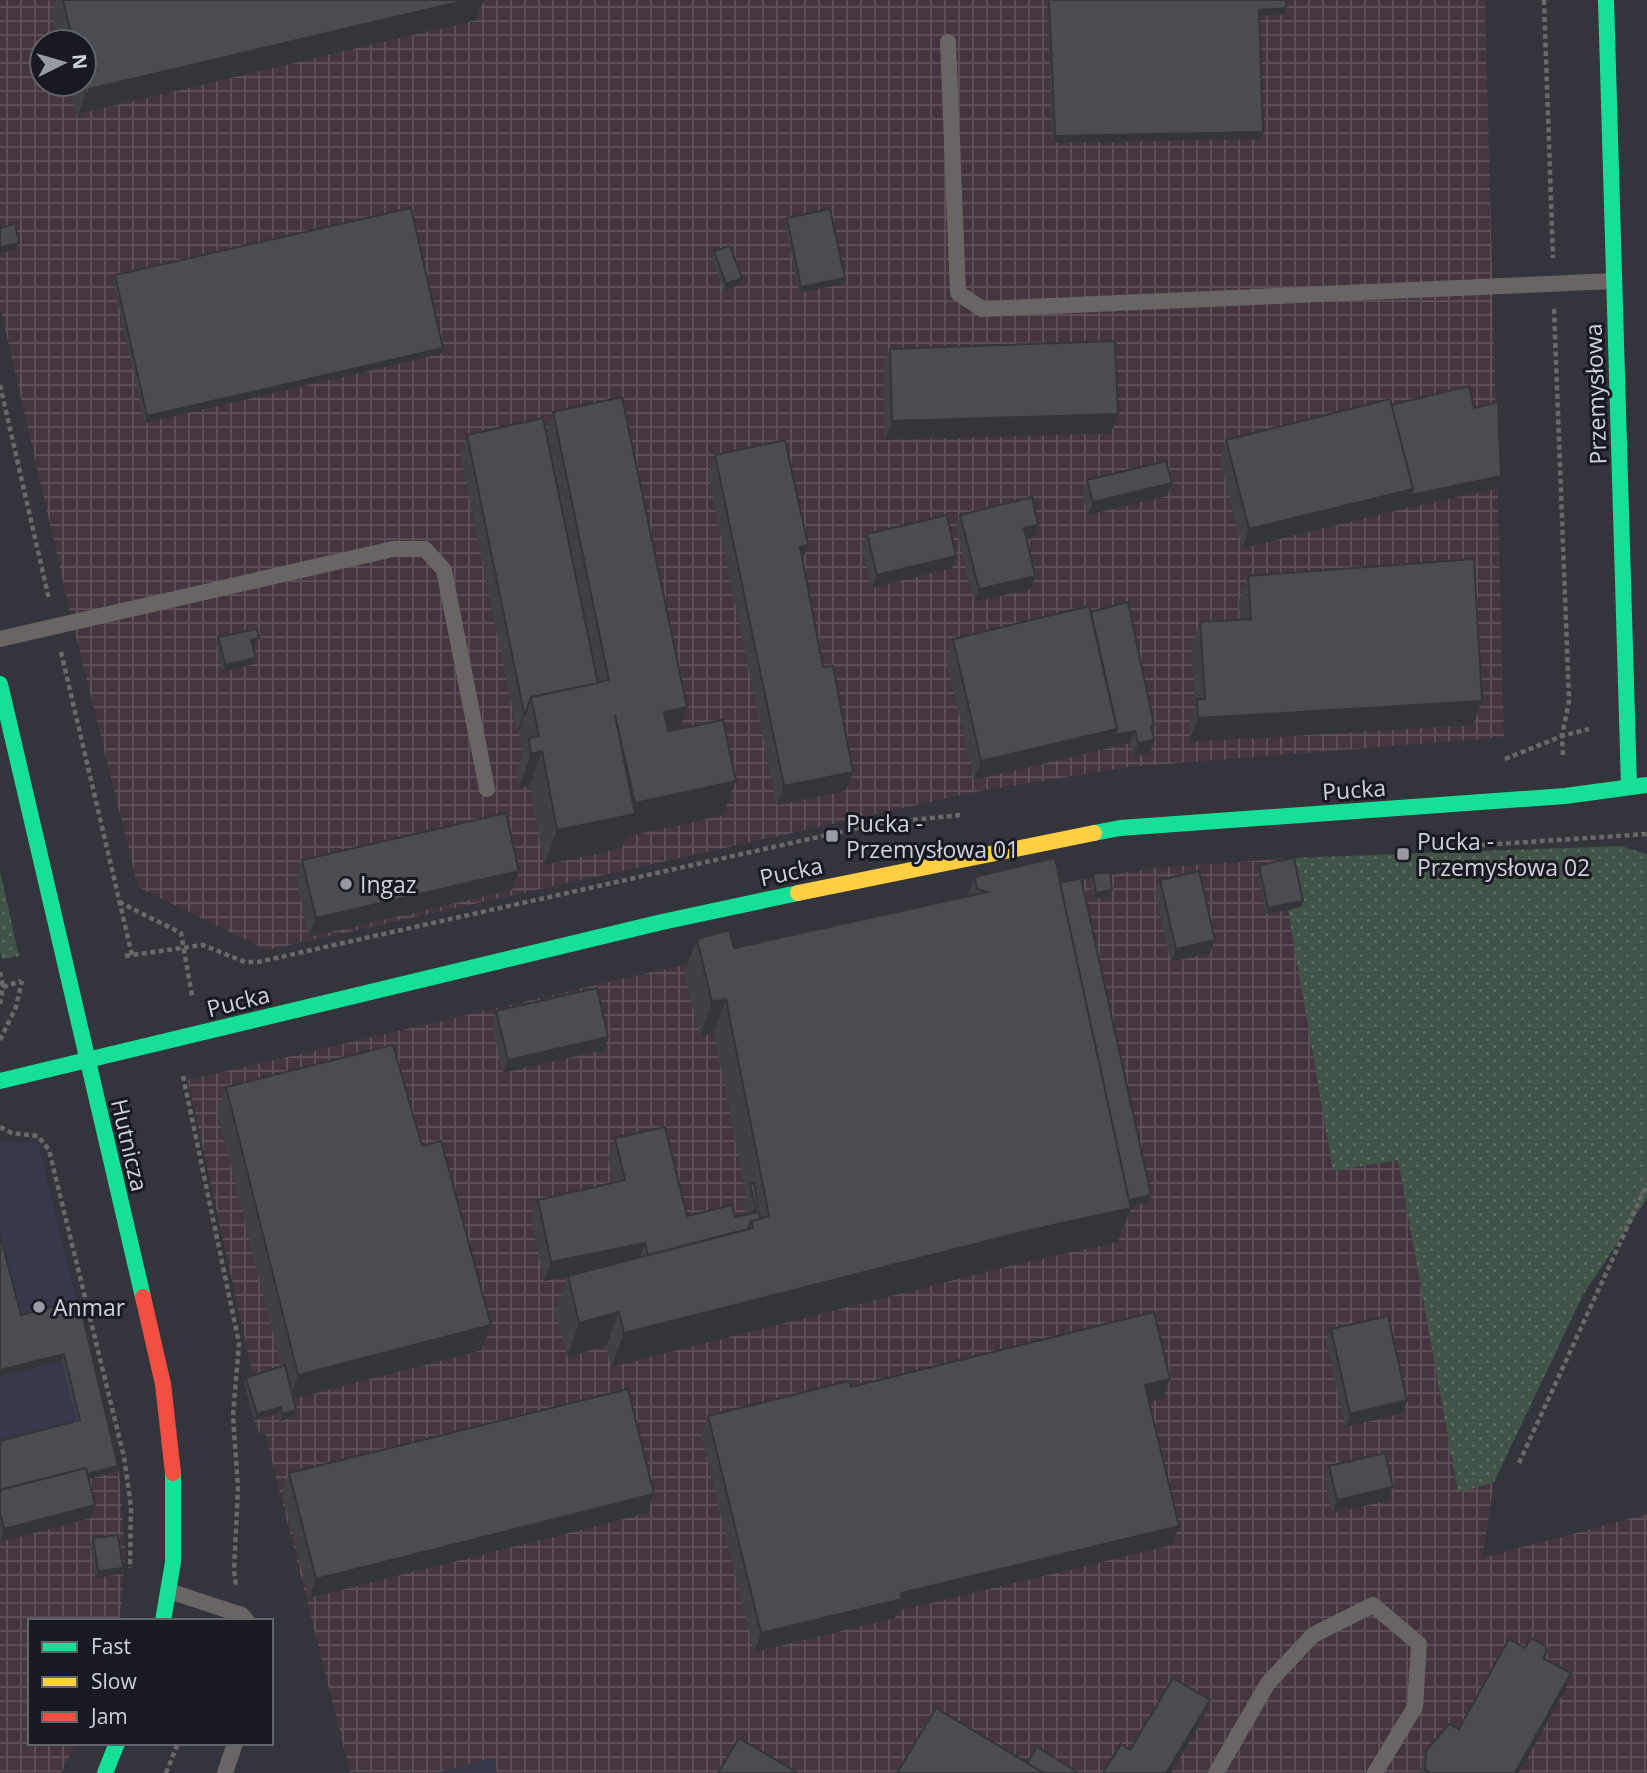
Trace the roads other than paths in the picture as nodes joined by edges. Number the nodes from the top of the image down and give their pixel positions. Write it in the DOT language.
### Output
graph roads {
  1 [pos="1606,0"];
  2 [pos="948,42"];
  3 [pos="1614,281"];
  4 [pos="0,639"];
  5 [pos="0,684"];
  6 [pos="1647,785"];
  7 [pos="1629,786"];
  8 [pos="487,789"];
  9 [pos="87,1060"];
  10 [pos="0,1081"];
  11 [pos="169,1591"];
  12 [pos="163,1619"];
  13 [pos="245,1619"];
  14 [pos="116,1745"];
  15 [pos="234,1745"];
  16 [pos="105,1773"];
  17 [pos="225,1773"];
  18 [pos="1216,1773"];
  19 [pos="1375,1773"];
  1 -- 3 [label="street, Przemysłowa"];
  2 -- 3 [label="lane"];
  3 -- 7 [label="street, Przemysłowa"];
  4 -- 8 [label="lane"];
  5 -- 9 [label="street, Hutnicza"];
  6 -- 7 [label="street, Pucka"];
  7 -- 9 [label="street, Pucka"];
  9 -- 10 [label="street, Pucka"];
  9 -- 11 [label="street, Hutnicza"];
  11 -- 12 [label="street, Hutnicza"];
  11 -- 13 [label="lane"];
  14 -- 16 [label="street"];
  15 -- 17 [label="lane"];
  18 -- 19 [label="lane"];
}
